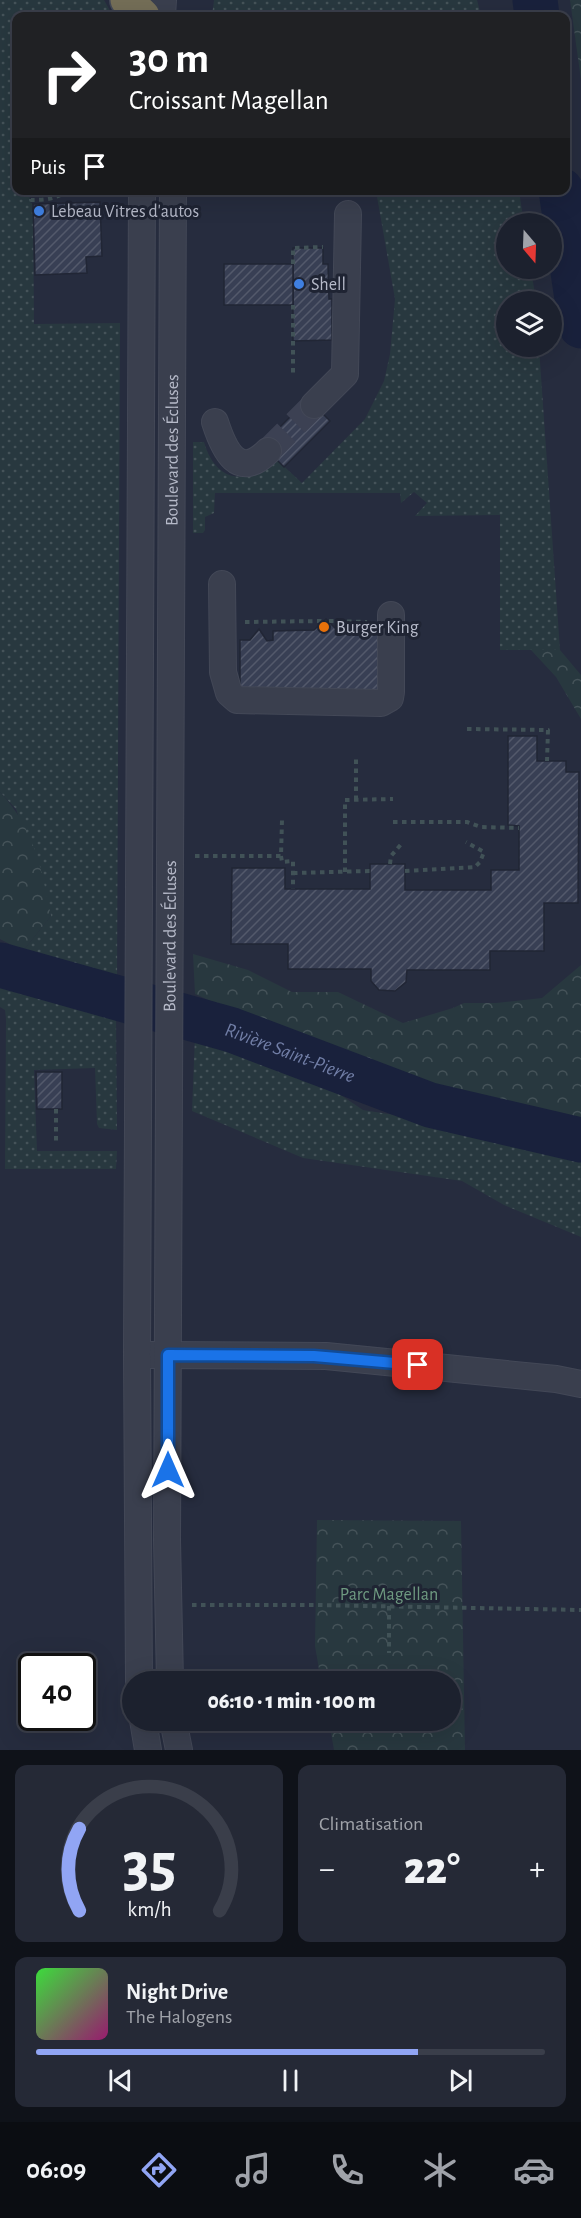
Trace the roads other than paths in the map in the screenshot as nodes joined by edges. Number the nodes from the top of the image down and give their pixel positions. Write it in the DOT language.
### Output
graph roads {
  1 [pos="127,0"];
  2 [pos="139,12"];
  3 [pos="142,195"];
  4 [pos="173,195"];
  5 [pos="348,214"];
  6 [pos="314,405"];
  7 [pos="215,422"];
  8 [pos="268,451"];
  9 [pos="222,584"];
  10 [pos="383,618"];
  11 [pos="137,1355"];
  12 [pos="168,1355"];
  13 [pos="581,1384"];
  14 [pos="139,1671"];
  15 [pos="170,1671"];
  16 [pos="144,1731"];
  17 [pos="175,1731"];
  18 [pos="148,1750"];
  19 [pos="179,1750"];
  1 -- 2 [label="highway"];
  3 -- 11 [label="street, Boulevard des Écluses"];
  4 -- 12 [label="street, Boulevard des Écluses"];
  5 -- 6 [label="street"];
  7 -- 8 [label="street"];
  9 -- 10 [label="street"];
  11 -- 12 [label="street"];
  11 -- 14 [label="street, Boulevard des Écluses"];
  12 -- 13 [label="street"];
  12 -- 15 [label="street, Boulevard des Écluses"];
  16 -- 18 [label="street"];
  17 -- 19 [label="street"];
}
